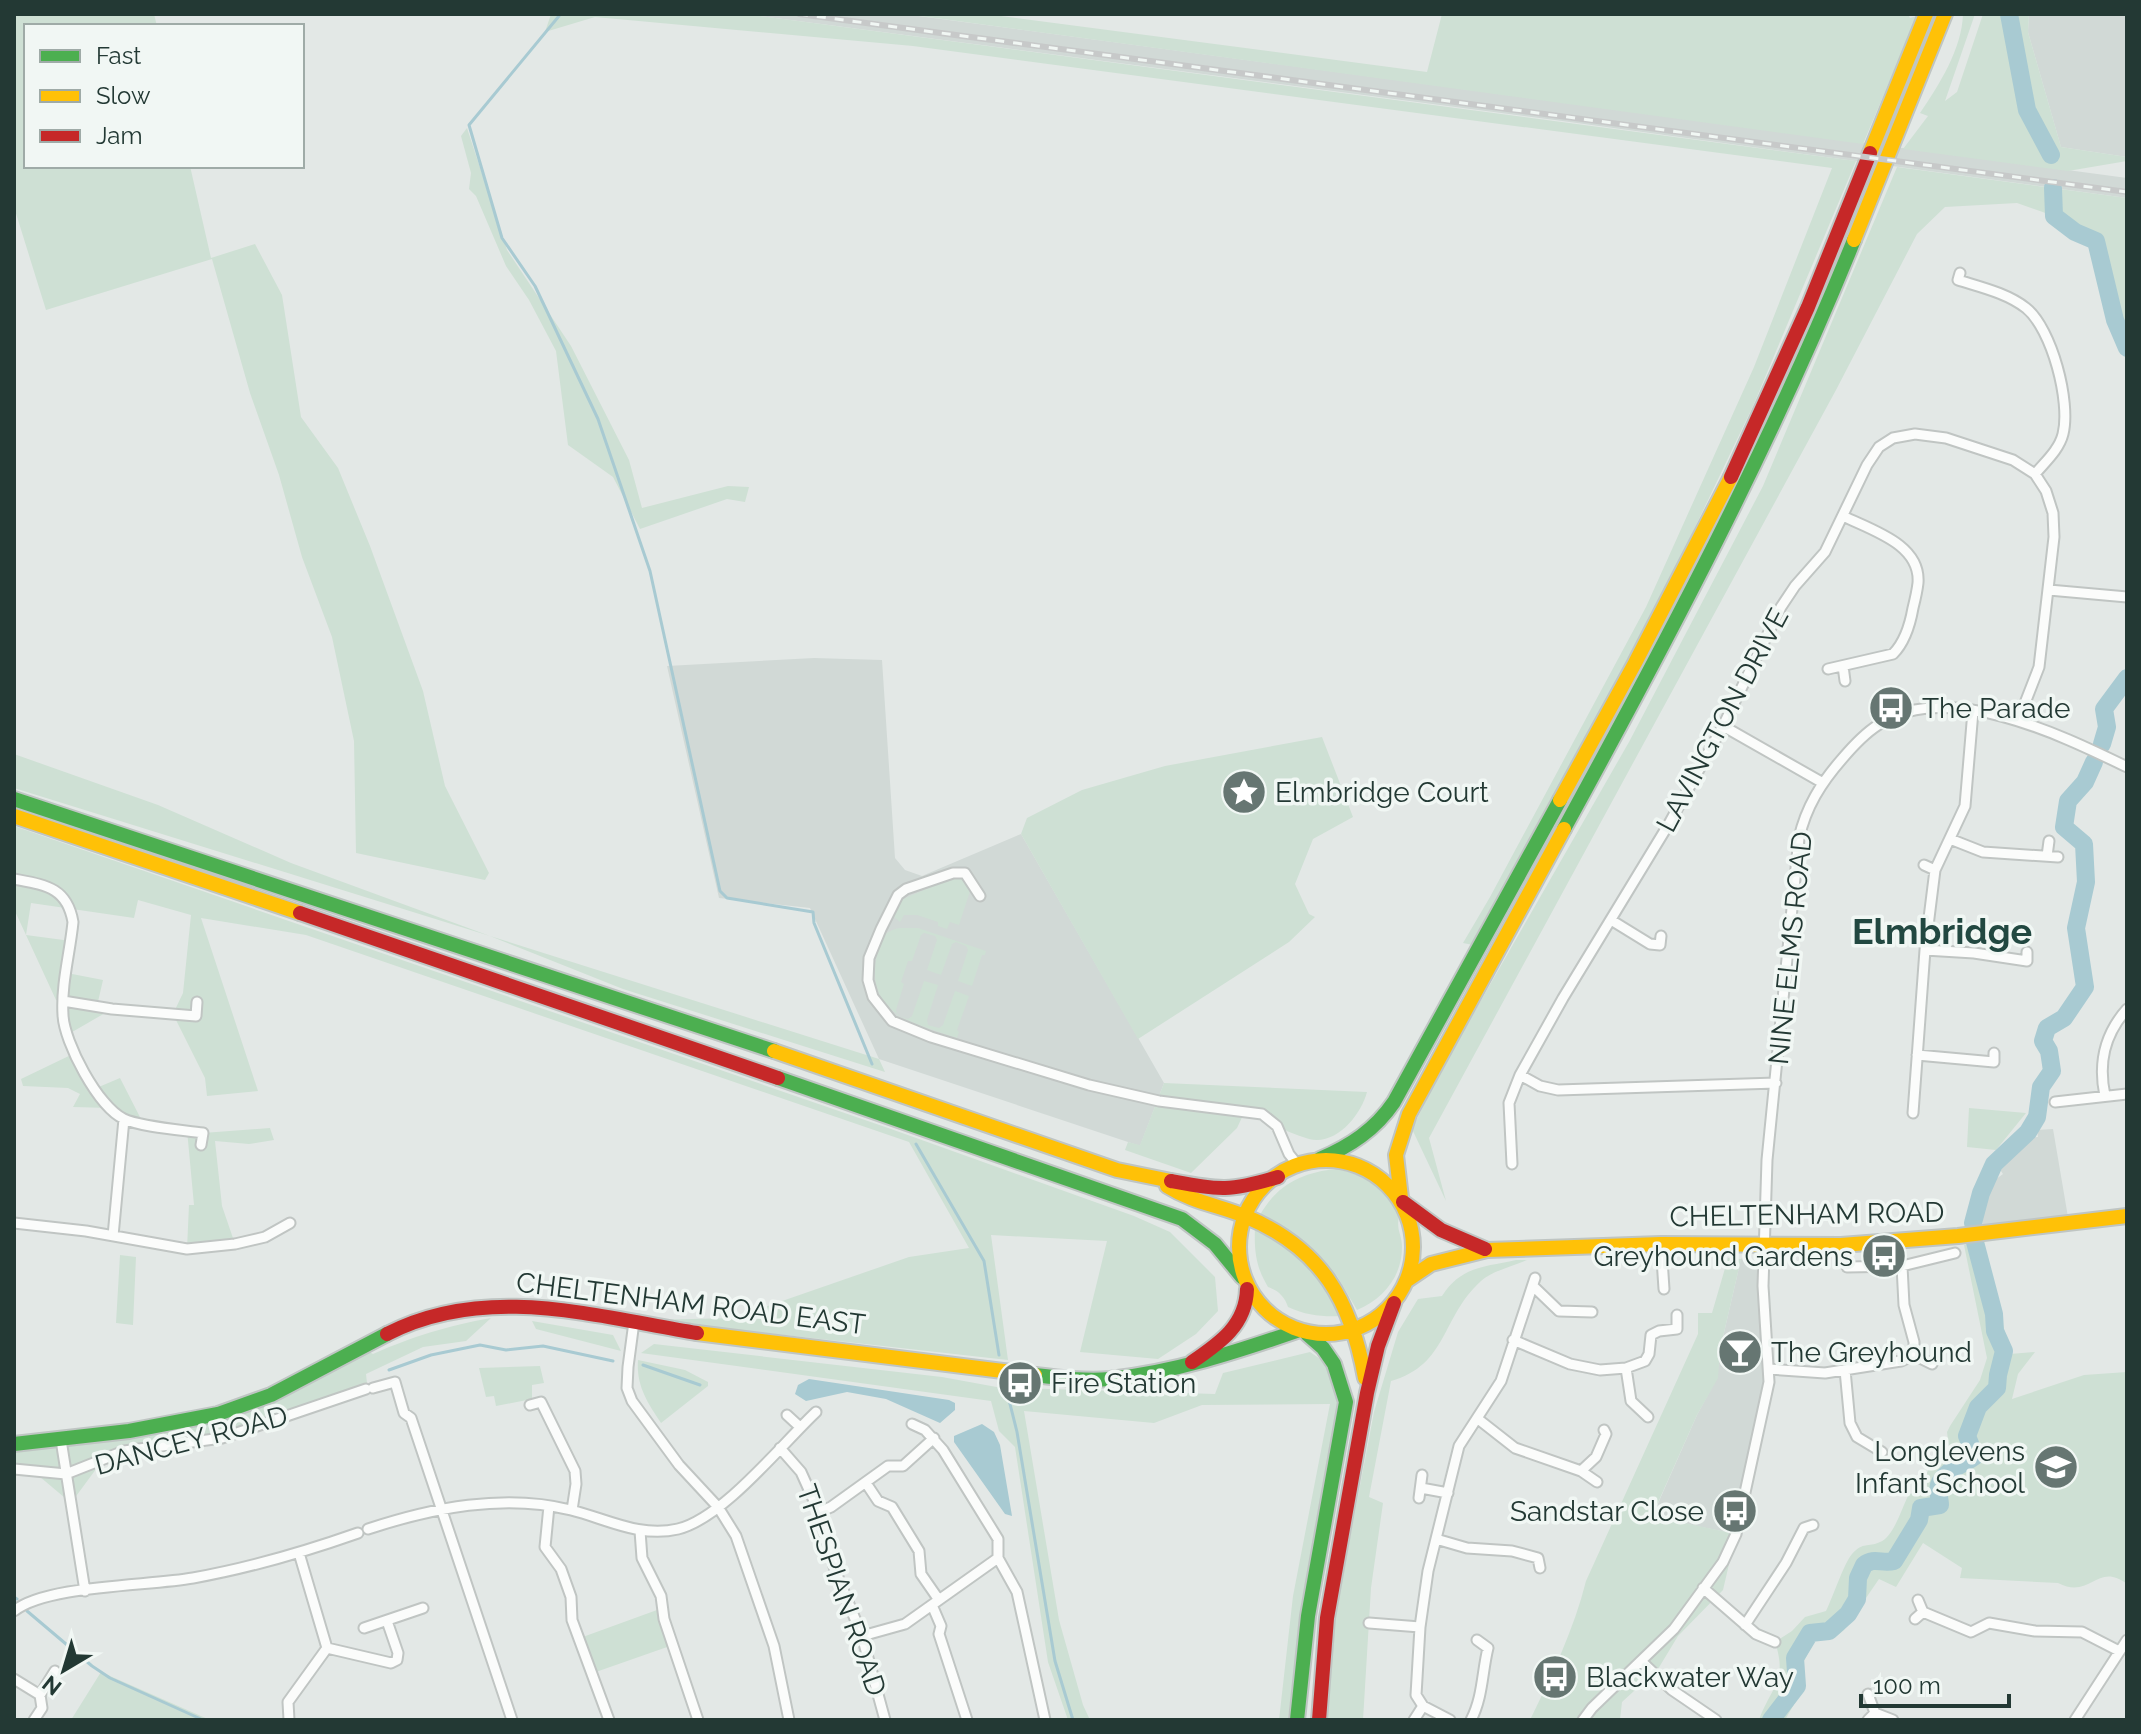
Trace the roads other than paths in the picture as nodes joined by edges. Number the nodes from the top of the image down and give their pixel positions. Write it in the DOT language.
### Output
graph roads {
  1 [pos="1926,14"];
  2 [pos="1945,14"];
  3 [pos="1957,280"];
  4 [pos="2035,474"];
  5 [pos="1843,516"];
  6 [pos="2049,590"];
  7 [pos="2127,597"];
  8 [pos="2126,606"];
  9 [pos="1893,627"];
  10 [pos="1907,631"];
  11 [pos="1843,666"];
  12 [pos="1828,669"];
  13 [pos="1845,681"];
  14 [pos="1973,711"];
  15 [pos="2018,721"];
  16 [pos="1723,726"];
  17 [pos="2127,767"];
  18 [pos="1823,783"];
  19 [pos="14,799"];
  20 [pos="14,816"];
  21 [pos="1950,839"];
  22 [pos="2049,841"];
  23 [pos="1924,865"];
  24 [pos="1935,870"];
  25 [pos="14,879"];
  26 [pos="980,896"];
  27 [pos="1611,920"];
  28 [pos="1660,945"];
  29 [pos="1925,950"];
  30 [pos="2027,962"];
  31 [pos="63,1001"];
  32 [pos="197,1002"];
  33 [pos="2127,1009"];
  34 [pos="1917,1055"];
  35 [pos="1994,1062"];
  36 [pos="1520,1075"];
  37 [pos="1776,1083"];
  38 [pos="2127,1094"];
  39 [pos="2105,1096"];
  40 [pos="2055,1102"];
  41 [pos="1913,1113"];
  42 [pos="124,1119"];
  43 [pos="201,1145"];
  44 [pos="1320,1159"];
  45 [pos="1512,1164"];
  46 [pos="1298,1165"];
  47 [pos="1278,1177"];
  48 [pos="1154,1178"];
  49 [pos="1402,1200"];
  50 [pos="2127,1216"];
  51 [pos="1246,1217"];
  52 [pos="14,1223"];
  53 [pos="290,1223"];
  54 [pos="113,1236"];
  55 [pos="1661,1244"];
  56 [pos="1763,1246"];
  57 [pos="1487,1250"];
  58 [pos="1955,1253"];
  59 [pos="1902,1266"];
  60 [pos="1663,1278"];
  61 [pos="1675,1278"];
  62 [pos="1855,1278"];
  63 [pos="1406,1281"];
  64 [pos="1244,1283"];
  65 [pos="1664,1289"];
  66 [pos="1396,1299"];
  67 [pos="1592,1312"];
  68 [pos="1677,1315"];
  69 [pos="634,1322"];
  70 [pos="1354,1326"];
  71 [pos="1302,1332"];
  72 [pos="1513,1340"];
  73 [pos="1914,1355"];
  74 [pos="1192,1363"];
  75 [pos="1932,1364"];
  76 [pos="1626,1368"];
  77 [pos="1769,1369"];
  78 [pos="1845,1370"];
  79 [pos="1367,1393"];
  80 [pos="530,1405"];
  81 [pos="816,1412"];
  82 [pos="787,1415"];
  83 [pos="1648,1417"];
  84 [pos="1478,1419"];
  85 [pos="912,1424"];
  86 [pos="800,1427"];
  87 [pos="1604,1430"];
  88 [pos="1877,1435"];
  89 [pos="934,1438"];
  90 [pos="61,1440"];
  91 [pos="14,1444"];
  92 [pos="1871,1445"];
  93 [pos="780,1448"];
  94 [pos="1882,1452"];
  95 [pos="14,1469"];
  96 [pos="1581,1471"];
  97 [pos="66,1474"];
  98 [pos="1422,1475"];
  99 [pos="1597,1482"];
  100 [pos="866,1483"];
  101 [pos="1448,1493"];
  102 [pos="549,1506"];
  103 [pos="718,1507"];
  104 [pos="442,1509"];
  105 [pos="572,1510"];
  106 [pos="819,1512"];
  107 [pos="1805,1525"];
  108 [pos="640,1531"];
  109 [pos="1436,1539"];
  110 [pos="299,1553"];
  111 [pos="1549,1555"];
  112 [pos="998,1558"];
  113 [pos="1703,1588"];
  114 [pos="85,1591"];
  115 [pos="1918,1600"];
  116 [pos="936,1603"];
  117 [pos="423,1608"];
  118 [pos="14,1611"];
  119 [pos="1387,1612"];
  120 [pos="1923,1612"];
  121 [pos="1915,1619"];
  122 [pos="387,1621"];
  123 [pos="1369,1623"];
  124 [pos="1386,1623"];
  125 [pos="1745,1625"];
  126 [pos="1420,1627"];
  127 [pos="364,1628"];
  128 [pos="862,1636"];
  129 [pos="1477,1640"];
  130 [pos="2127,1640"];
  131 [pos="1768,1642"];
  132 [pos="1498,1644"];
  133 [pos="327,1648"];
  134 [pos="1488,1648"];
  135 [pos="2119,1651"];
  136 [pos="1642,1662"];
  137 [pos="55,1671"];
  138 [pos="14,1679"];
  139 [pos="1868,1694"];
  140 [pos="40,1695"];
  141 [pos="1423,1706"];
  142 [pos="1872,1717"];
  143 [pos="1711,1719"];
  144 [pos="34,1720"];
  145 [pos="289,1720"];
  146 [pos="512,1720"];
  147 [pos="609,1720"];
  148 [pos="698,1720"];
  149 [pos="789,1720"];
  150 [pos="885,1720"];
  151 [pos="967,1720"];
  152 [pos="1045,1720"];
  153 [pos="1297,1720"];
  154 [pos="1319,1720"];
  155 [pos="1414,1720"];
  156 [pos="1450,1720"];
  157 [pos="1471,1720"];
  158 [pos="1583,1720"];
  159 [pos="1893,1720"];
  160 [pos="2075,1720"];
  1 -- 44 [label="main road"];
  2 -- 49 [label="main road"];
  3 -- 4 [label="street"];
  4 -- 5 [label="street, LAVINGTON DRIVE"];
  4 -- 6 [label="street"];
  5 -- 10 [label="street"];
  5 -- 16 [label="street, LAVINGTON DRIVE"];
  6 -- 7 [label="street"];
  6 -- 15 [label="street"];
  7 -- 8 [label="street"];
  9 -- 10 [label="street"];
  10 -- 11 [label="street"];
  11 -- 12 [label="street"];
  11 -- 13 [label="street"];
  14 -- 15 [label="street, NINE ELMS ROAD"];
  14 -- 18 [label="street, NINE ELMS ROAD"];
  14 -- 21 [label="street"];
  15 -- 17 [label="street, NINE ELMS ROAD"];
  16 -- 18 [label="street"];
  16 -- 27 [label="street, LAVINGTON DRIVE"];
  18 -- 37 [label="street, NINE ELMS ROAD"];
  19 -- 48 [label="main road"];
  20 -- 64 [label="main road"];
  21 -- 22 [label="street"];
  21 -- 24 [label="street"];
  23 -- 24 [label="street"];
  24 -- 29 [label="street"];
  25 -- 31 [label="street"];
  26 -- 46 [label="street"];
  27 -- 28 [label="street"];
  27 -- 36 [label="street, LAVINGTON DRIVE"];
  29 -- 30 [label="street"];
  29 -- 34 [label="street"];
  31 -- 32 [label="street"];
  31 -- 42 [label="street"];
  33 -- 39 [label="street"];
  34 -- 35 [label="street"];
  34 -- 41 [label="street"];
  36 -- 37 [label="street"];
  36 -- 45 [label="street, LAVINGTON DRIVE"];
  37 -- 56 [label="street, NINE ELMS ROAD"];
  38 -- 39 [label="street"];
  39 -- 40 [label="street"];
  42 -- 43 [label="street"];
  42 -- 54 [label="street"];
  44 -- 46 [label="main road"];
  44 -- 49 [label="main road, CHELTENHAM ROAD"];
  46 -- 47 [label="main road"];
  47 -- 48 [label="main road"];
  47 -- 51 [label="main road"];
  48 -- 51 [label="main road"];
  49 -- 57 [label="main road, CHELTENHAM ROAD"];
  49 -- 63 [label="main road"];
  50 -- 56 [label="main road, CHELTENHAM ROAD"];
  51 -- 64 [label="main road, CHELTENHAM ROAD EAST"];
  51 -- 70 [label="main road"];
  52 -- 54 [label="street"];
  53 -- 54 [label="street"];
  55 -- 56 [label="main road, CHELTENHAM ROAD"];
  55 -- 57 [label="main road, CHELTENHAM ROAD"];
  55 -- 60 [label="street"];
  56 -- 77 [label="street"];
  57 -- 63 [label="main road, CHELTENHAM ROAD"];
  58 -- 59 [label="street"];
  59 -- 62 [label="street"];
  59 -- 73 [label="street"];
  60 -- 61 [label="street"];
  60 -- 65 [label="street"];
  63 -- 66 [label="main road"];
  64 -- 71 [label="main road"];
  64 -- 74 [label="main road, CHELTENHAM ROAD EAST"];
  66 -- 70 [label="main road"];
  66 -- 79 [label="main road"];
  67 -- 72 [label="street"];
  68 -- 76 [label="street"];
  69 -- 74 [label="main road, CHELTENHAM ROAD EAST"];
  69 -- 90 [label="main road, CHELTENHAM ROAD EAST"];
  69 -- 103 [label="street"];
  70 -- 71 [label="main road, CHELTENHAM ROAD EAST"];
  70 -- 79 [label="main road"];
  71 -- 74 [label="main road, CHELTENHAM ROAD EAST"];
  71 -- 153 [label="main road"];
  72 -- 76 [label="street"];
  72 -- 84 [label="street"];
  73 -- 75 [label="street"];
  73 -- 78 [label="street"];
  76 -- 83 [label="street"];
  77 -- 78 [label="street"];
  77 -- 113 [label="street"];
  78 -- 92 [label="street"];
  79 -- 154 [label="main road"];
  80 -- 105 [label="street"];
  81 -- 86 [label="street"];
  82 -- 86 [label="street"];
  84 -- 96 [label="street"];
  84 -- 101 [label="street"];
  85 -- 89 [label="street"];
  86 -- 93 [label="street"];
  87 -- 96 [label="street"];
  88 -- 92 [label="street"];
  89 -- 100 [label="street"];
  89 -- 112 [label="street"];
  90 -- 91 [label="main road, CHELTENHAM ROAD EAST"];
  90 -- 97 [label="street"];
  92 -- 94 [label="street"];
  93 -- 103 [label="street"];
  93 -- 106 [label="street, THESPIAN ROAD"];
  95 -- 97 [label="street, DANCEY ROAD"];
  96 -- 99 [label="street"];
  97 -- 104 [label="street, DANCEY ROAD"];
  97 -- 114 [label="street"];
  98 -- 101 [label="street"];
  100 -- 106 [label="street"];
  100 -- 116 [label="street"];
  101 -- 109 [label="street"];
  102 -- 104 [label="street"];
  102 -- 105 [label="street"];
  102 -- 147 [label="street"];
  103 -- 108 [label="street"];
  103 -- 149 [label="street"];
  104 -- 110 [label="street"];
  104 -- 146 [label="street"];
  105 -- 108 [label="street"];
  106 -- 128 [label="street, THESPIAN ROAD"];
  107 -- 125 [label="street"];
  108 -- 148 [label="street"];
  109 -- 111 [label="street"];
  109 -- 126 [label="street"];
  110 -- 114 [label="street"];
  110 -- 133 [label="street"];
  112 -- 116 [label="street"];
  112 -- 152 [label="street"];
  113 -- 125 [label="street"];
  113 -- 136 [label="street"];
  114 -- 118 [label="street"];
  115 -- 120 [label="street"];
  116 -- 128 [label="street"];
  116 -- 151 [label="street"];
  117 -- 122 [label="street"];
  119 -- 124 [label="street"];
  120 -- 121 [label="street"];
  120 -- 135 [label="street"];
  122 -- 127 [label="street"];
  122 -- 133 [label="street"];
  123 -- 124 [label="street"];
  124 -- 126 [label="street"];
  125 -- 131 [label="street"];
  126 -- 141 [label="street"];
  128 -- 150 [label="street, THESPIAN ROAD"];
  129 -- 134 [label="street"];
  130 -- 135 [label="street"];
  132 -- 134 [label="street"];
  133 -- 145 [label="street"];
  134 -- 157 [label="street"];
  135 -- 160 [label="street"];
  136 -- 143 [label="street"];
  136 -- 158 [label="street"];
  137 -- 140 [label="street"];
  138 -- 140 [label="street"];
  139 -- 142 [label="street"];
  140 -- 144 [label="street"];
  141 -- 155 [label="street"];
  141 -- 156 [label="street"];
  142 -- 159 [label="street"];
}
